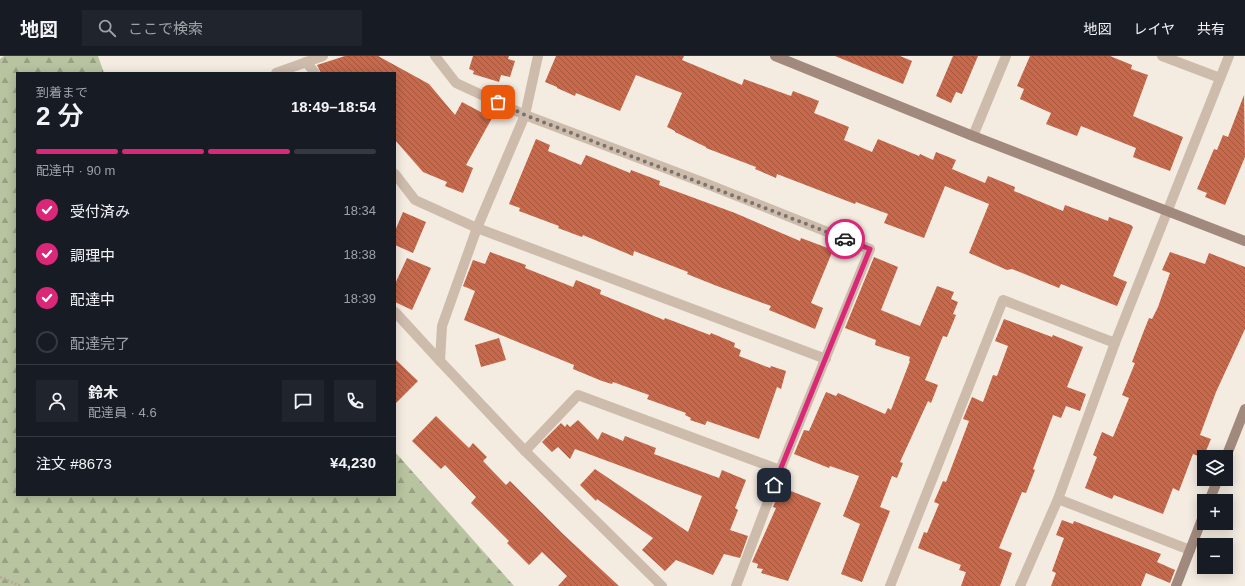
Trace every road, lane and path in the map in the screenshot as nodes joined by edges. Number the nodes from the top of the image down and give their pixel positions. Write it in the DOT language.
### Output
graph roads {
  1 [pos="323,56"];
  2 [pos="434,56"];
  3 [pos="538,56"];
  4 [pos="775,56"];
  5 [pos="1006,56"];
  6 [pos="1162,56"];
  7 [pos="1229,56"];
  8 [pos="306,62"];
  9 [pos="279,72"];
  10 [pos="314,72"];
  11 [pos="1220,78"];
  12 [pos="525,115"];
  13 [pos="973,136"];
  14 [pos="396,175"];
  15 [pos="1168,212"];
  16 [pos="477,228"];
  17 [pos="1245,241"];
  18 [pos="396,313"];
  19 [pos="1115,343"];
  20 [pos="826,359"];
  21 [pos="440,361"];
  22 [pos="1245,409"];
  23 [pos="1229,450"];
  24 [pos="525,451"];
  25 [pos="780,470"];
  26 [pos="1058,499"];
  27 [pos="1198,530"];
  28 [pos="1190,550"];
  29 [pos="0,576"];
  30 [pos="21,586"];
  31 [pos="662,586"];
  32 [pos="736,586"];
  33 [pos="890,586"];
  34 [pos="1020,586"];
  35 [pos="1176,586"];
  1 -- 8 [label="street"];
  2 -- 12 [label="street"];
  3 -- 12 [label="street"];
  4 -- 13 [label="street"];
  5 -- 13 [label="street"];
  6 -- 11 [label="street"];
  7 -- 11 [label="street"];
  8 -- 9 [label="street"];
  8 -- 10 [label="street"];
  11 -- 15 [label="street"];
  12 -- 16 [label="street"];
  12 -- 20 [label="street"];
  13 -- 15 [label="street"];
  14 -- 16 [label="street"];
  15 -- 17 [label="street"];
  15 -- 19 [label="street"];
  16 -- 20 [label="street"];
  16 -- 21 [label="street"];
  18 -- 21 [label="street"];
  19 -- 26 [label="street"];
  19 -- 33 [label="street"];
  20 -- 25 [label="street"];
  21 -- 24 [label="street"];
  22 -- 23 [label="street"];
  24 -- 25 [label="street"];
  24 -- 31 [label="street"];
  25 -- 32 [label="street"];
  26 -- 28 [label="street"];
  26 -- 34 [label="street"];
  27 -- 28 [label="street"];
  28 -- 35 [label="street"];
  29 -- 30 [label="path"];
}
